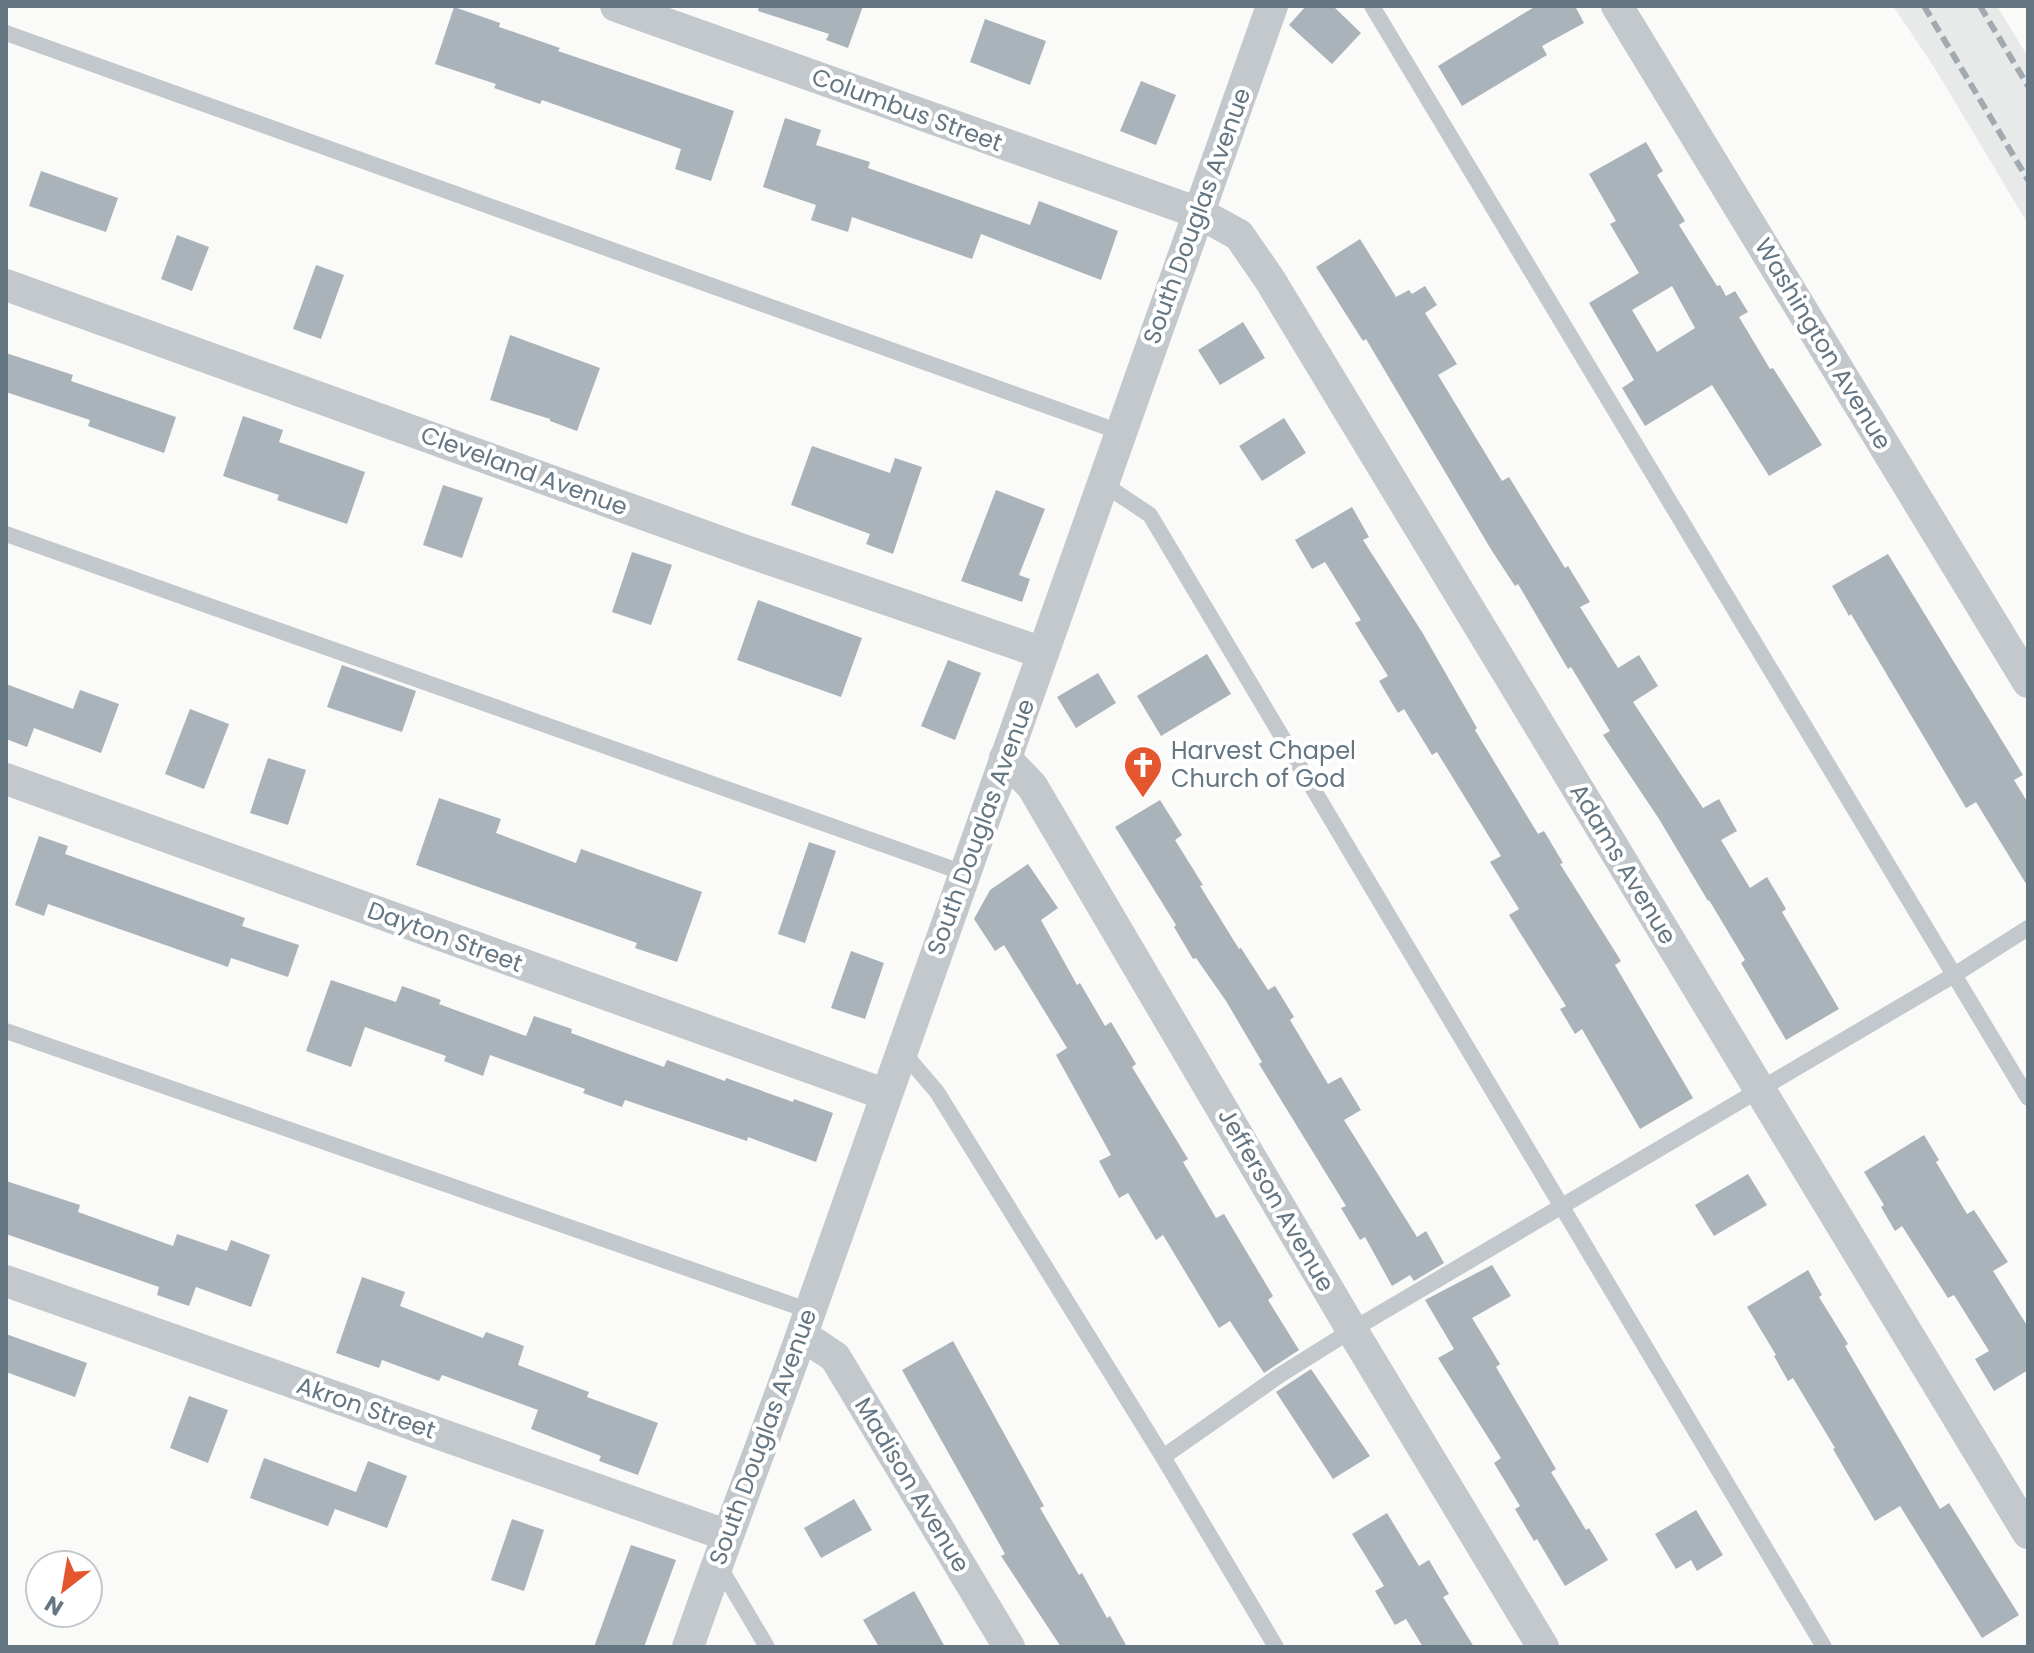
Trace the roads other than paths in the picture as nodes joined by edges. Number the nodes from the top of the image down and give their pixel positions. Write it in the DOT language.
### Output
graph roads {
  1 [pos="616,6"];
  2 [pos="1272,6"];
  3 [pos="1372,6"];
  4 [pos="1617,6"];
  5 [pos="6,33"];
  6 [pos="1199,213"];
  7 [pos="6,285"];
  8 [pos="1120,432"];
  9 [pos="1102,483"];
  10 [pos="6,534"];
  11 [pos="1043,653"];
  12 [pos="2028,682"];
  13 [pos="1005,758"];
  14 [pos="6,779"];
  15 [pos="964,873"];
  16 [pos="2028,928"];
  17 [pos="1954,975"];
  18 [pos="6,1031"];
  19 [pos="901,1050"];
  20 [pos="1758,1089"];
  21 [pos="884,1094"];
  22 [pos="2028,1098"];
  23 [pos="1562,1209"];
  24 [pos="6,1281"];
  25 [pos="806,1323"];
  26 [pos="1352,1330"];
  27 [pos="1163,1457"];
  28 [pos="2028,1533"];
  29 [pos="722,1549"];
  30 [pos="688,1647"];
  31 [pos="767,1647"];
  32 [pos="1009,1647"];
  33 [pos="1276,1647"];
  34 [pos="1543,1647"];
  35 [pos="1824,1647"];
  1 -- 6 [label="street, Columbus Street"];
  2 -- 6 [label="street, South Douglas Avenue"];
  3 -- 17 [label="lane"];
  4 -- 12 [label="street, Washington Avenue"];
  5 -- 8 [label="lane"];
  6 -- 8 [label="street, South Douglas Avenue"];
  6 -- 20 [label="street, Adams Avenue"];
  7 -- 11 [label="street, Cleveland Avenue"];
  8 -- 9 [label="street, South Douglas Avenue"];
  9 -- 11 [label="street, South Douglas Avenue"];
  9 -- 23 [label="lane"];
  10 -- 15 [label="lane"];
  11 -- 13 [label="street, South Douglas Avenue"];
  13 -- 15 [label="street, South Douglas Avenue"];
  13 -- 26 [label="street, Jefferson Avenue"];
  14 -- 21 [label="street, Dayton Street"];
  15 -- 19 [label="street, South Douglas Avenue"];
  16 -- 17 [label="lane"];
  17 -- 20 [label="lane"];
  17 -- 22 [label="lane"];
  18 -- 25 [label="lane"];
  19 -- 21 [label="street, South Douglas Avenue"];
  19 -- 27 [label="lane"];
  20 -- 23 [label="lane"];
  20 -- 28 [label="street, Adams Avenue"];
  21 -- 25 [label="street, South Douglas Avenue"];
  23 -- 26 [label="lane"];
  23 -- 35 [label="lane"];
  24 -- 29 [label="street, Akron Street"];
  25 -- 29 [label="street, South Douglas Avenue"];
  25 -- 32 [label="street, Madison Avenue"];
  26 -- 27 [label="lane"];
  26 -- 34 [label="street, Jefferson Avenue"];
  27 -- 33 [label="lane"];
  29 -- 30 [label="street, South Douglas Avenue"];
  29 -- 31 [label="lane"];
}
